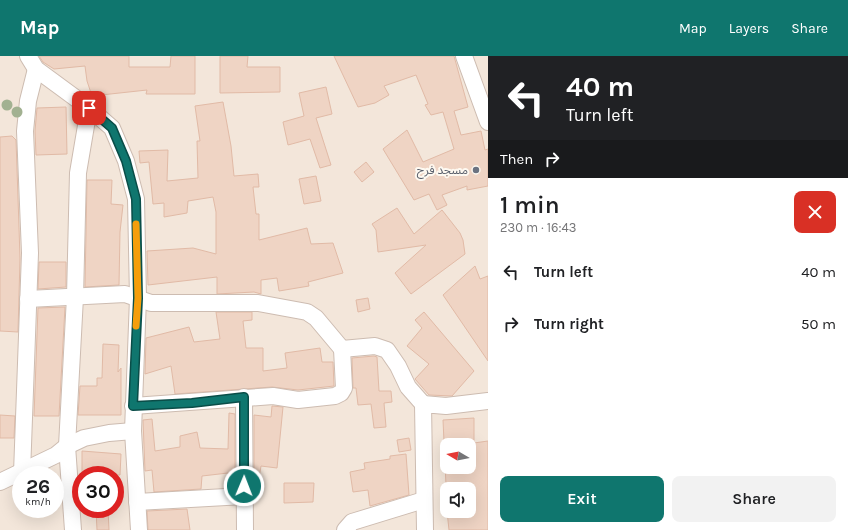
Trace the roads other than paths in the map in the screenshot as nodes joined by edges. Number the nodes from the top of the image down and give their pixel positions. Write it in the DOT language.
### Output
graph roads {
  1 [pos="464,56"];
  2 [pos="32,62"];
  3 [pos="89,108"];
  4 [pos="488,122"];
  5 [pos="75,297"];
  6 [pos="138,298"];
  7 [pos="28,299"];
  8 [pos="342,349"];
  9 [pos="244,397"];
  10 [pos="488,401"];
  11 [pos="423,404"];
  12 [pos="133,406"];
  13 [pos="133,431"];
  14 [pos="67,446"];
  15 [pos="22,466"];
  16 [pos="35,466"];
  17 [pos="12,477"];
  18 [pos="0,482"];
  19 [pos="244,496"];
  20 [pos="424,500"];
  21 [pos="137,502"];
  22 [pos="73,530"];
  23 [pos="139,530"];
  24 [pos="244,530"];
  25 [pos="345,530"];
  26 [pos="425,530"];
  1 -- 4 [label="street"];
  2 -- 3 [label="street"];
  2 -- 7 [label="street"];
  3 -- 5 [label="street"];
  3 -- 6 [label="street"];
  5 -- 6 [label="street"];
  5 -- 7 [label="street"];
  5 -- 14 [label="street"];
  6 -- 8 [label="street"];
  6 -- 12 [label="street"];
  7 -- 15 [label="street"];
  8 -- 9 [label="street"];
  8 -- 11 [label="street"];
  9 -- 12 [label="street"];
  9 -- 19 [label="street"];
  10 -- 11 [label="street"];
  11 -- 20 [label="street"];
  12 -- 13 [label="street"];
  13 -- 14 [label="street"];
  13 -- 21 [label="street"];
  14 -- 16 [label="street"];
  14 -- 22 [label="street"];
  17 -- 18 [label="street"];
  19 -- 21 [label="street"];
  19 -- 24 [label="street"];
  20 -- 25 [label="street"];
  20 -- 26 [label="street"];
  21 -- 23 [label="street"];
}
